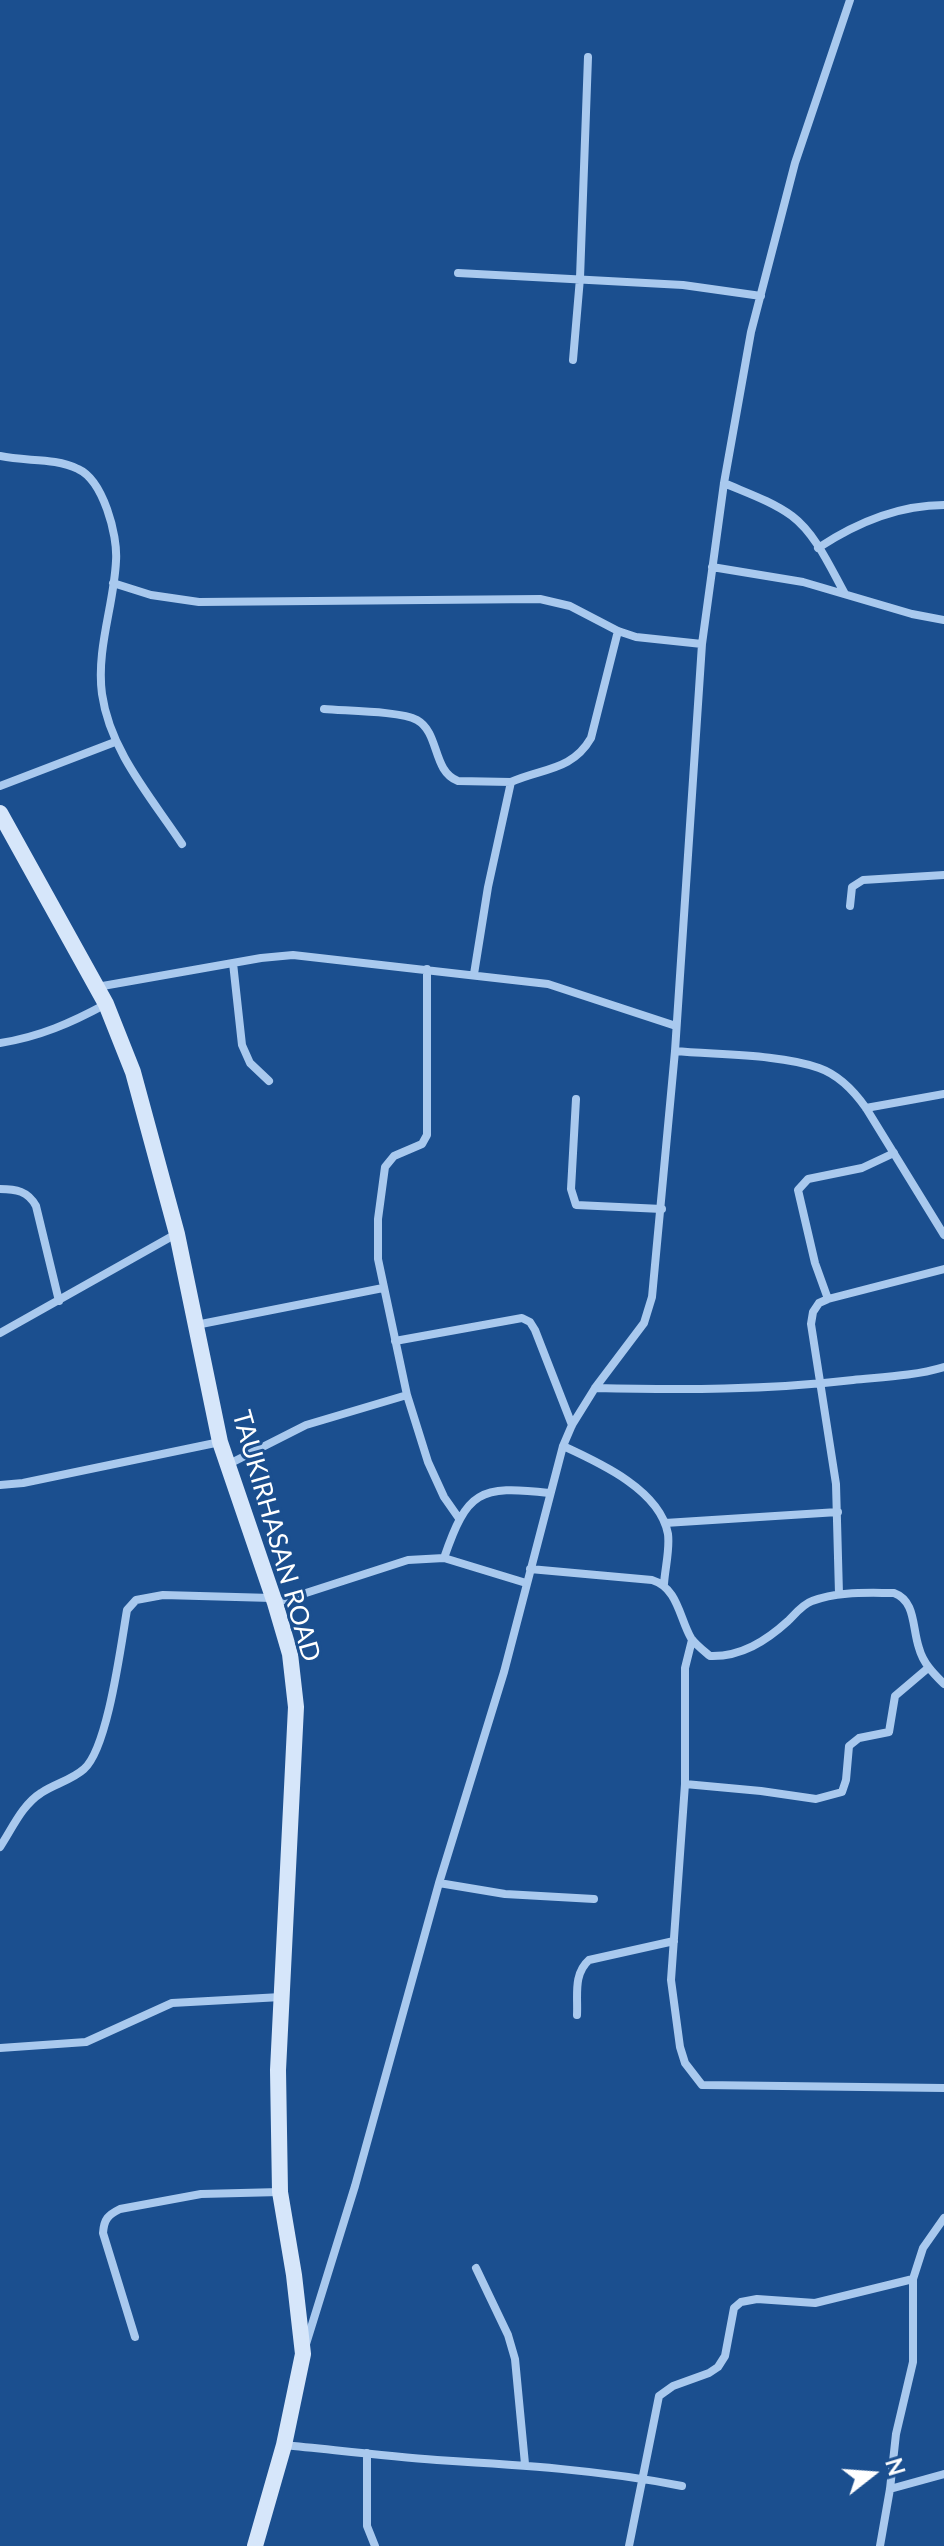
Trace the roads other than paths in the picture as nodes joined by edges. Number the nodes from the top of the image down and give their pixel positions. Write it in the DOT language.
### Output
graph roads {
  1 [pos="850,0"];
  2 [pos="588,57"];
  3 [pos="458,273"];
  4 [pos="580,278"];
  5 [pos="761,296"];
  6 [pos="573,360"];
  7 [pos="0,456"];
  8 [pos="724,483"];
  9 [pos="944,505"];
  10 [pos="818,548"];
  11 [pos="712,567"];
  12 [pos="113,583"];
  13 [pos="845,594"];
  14 [pos="944,620"];
  15 [pos="618,631"];
  16 [pos="702,644"];
  17 [pos="324,709"];
  18 [pos="115,742"];
  19 [pos="511,782"];
  20 [pos="0,786"];
  21 [pos="0,813"];
  22 [pos="182,844"];
  23 [pos="944,875"];
  24 [pos="850,906"];
  25 [pos="233,963"];
  26 [pos="427,969"];
  27 [pos="474,974"];
  28 [pos="97,987"];
  29 [pos="106,1004"];
  30 [pos="676,1026"];
  31 [pos="0,1043"];
  32 [pos="675,1051"];
  33 [pos="269,1081"];
  34 [pos="944,1094"];
  35 [pos="576,1099"];
  36 [pos="866,1108"];
  37 [pos="894,1153"];
  38 [pos="0,1189"];
  39 [pos="662,1209"];
  40 [pos="177,1234"];
  41 [pos="944,1235"];
  42 [pos="944,1269"];
  43 [pos="383,1288"];
  44 [pos="828,1299"];
  45 [pos="59,1301"];
  46 [pos="195,1325"];
  47 [pos="0,1333"];
  48 [pos="395,1341"];
  49 [pos="944,1367"];
  50 [pos="819,1384"];
  51 [pos="595,1388"];
  52 [pos="407,1395"];
  53 [pos="572,1425"];
  54 [pos="220,1442"];
  55 [pos="563,1446"];
  56 [pos="227,1465"];
  57 [pos="0,1485"];
  58 [pos="549,1493"];
  59 [pos="838,1512"];
  60 [pos="458,1517"];
  61 [pos="665,1523"];
  62 [pos="444,1558"];
  63 [pos="530,1569"];
  64 [pos="526,1583"];
  65 [pos="664,1584"];
  66 [pos="839,1594"];
  67 [pos="274,1601"];
  68 [pos="692,1640"];
  69 [pos="928,1668"];
  70 [pos="944,1684"];
  71 [pos="685,1784"];
  72 [pos="0,1847"];
  73 [pos="439,1883"];
  74 [pos="594,1899"];
  75 [pos="674,1941"];
  76 [pos="282,1997"];
  77 [pos="577,2015"];
  78 [pos="0,2048"];
  79 [pos="944,2088"];
  80 [pos="280,2192"];
  81 [pos="944,2218"];
  82 [pos="476,2268"];
  83 [pos="913,2279"];
  84 [pos="135,2337"];
  85 [pos="303,2354"];
  86 [pos="284,2445"];
  87 [pos="367,2453"];
  88 [pos="525,2464"];
  89 [pos="944,2474"];
  90 [pos="641,2478"];
  91 [pos="682,2486"];
  92 [pos="890,2489"];
  93 [pos="255,2546"];
  94 [pos="375,2546"];
  95 [pos="629,2546"];
  96 [pos="880,2546"];
  1 -- 5 [label="street"];
  2 -- 4 [label="street"];
  3 -- 4 [label="street"];
  4 -- 5 [label="street"];
  4 -- 6 [label="street"];
  5 -- 8 [label="street"];
  7 -- 12 [label="street"];
  8 -- 10 [label="street"];
  8 -- 11 [label="street"];
  9 -- 10 [label="street"];
  10 -- 13 [label="street"];
  11 -- 13 [label="street"];
  11 -- 16 [label="street"];
  12 -- 15 [label="street"];
  12 -- 18 [label="street"];
  13 -- 14 [label="street"];
  15 -- 16 [label="street"];
  15 -- 19 [label="street"];
  16 -- 30 [label="street"];
  17 -- 19 [label="street"];
  18 -- 20 [label="street"];
  18 -- 22 [label="street"];
  19 -- 27 [label="street"];
  21 -- 28 [label="street, TAUKIRHASAN ROAD"];
  23 -- 24 [label="street"];
  25 -- 26 [label="street"];
  25 -- 28 [label="street"];
  25 -- 33 [label="street"];
  26 -- 27 [label="street"];
  26 -- 43 [label="street"];
  27 -- 30 [label="street"];
  28 -- 29 [label="street, TAUKIRHASAN ROAD"];
  29 -- 31 [label="street"];
  29 -- 40 [label="street, TAUKIRHASAN ROAD"];
  30 -- 32 [label="street"];
  32 -- 36 [label="street"];
  32 -- 39 [label="street"];
  34 -- 36 [label="street"];
  35 -- 39 [label="street"];
  36 -- 37 [label="street"];
  37 -- 41 [label="street"];
  37 -- 44 [label="street"];
  38 -- 45 [label="street"];
  39 -- 51 [label="street"];
  40 -- 45 [label="street"];
  40 -- 46 [label="street, TAUKIRHASAN ROAD"];
  42 -- 44 [label="street"];
  43 -- 46 [label="street"];
  43 -- 48 [label="street"];
  44 -- 50 [label="street"];
  45 -- 47 [label="street"];
  46 -- 54 [label="street, TAUKIRHASAN ROAD"];
  48 -- 52 [label="street"];
  48 -- 53 [label="street"];
  49 -- 50 [label="street"];
  50 -- 51 [label="street"];
  50 -- 59 [label="street"];
  51 -- 53 [label="street"];
  52 -- 56 [label="street"];
  52 -- 60 [label="street"];
  53 -- 55 [label="street"];
  54 -- 56 [label="street, TAUKIRHASAN ROAD"];
  54 -- 57 [label="street"];
  55 -- 58 [label="street"];
  55 -- 61 [label="street"];
  56 -- 67 [label="street, TAUKIRHASAN ROAD"];
  58 -- 60 [label="street"];
  58 -- 63 [label="street"];
  59 -- 61 [label="street"];
  59 -- 66 [label="street"];
  60 -- 62 [label="street"];
  61 -- 65 [label="street"];
  62 -- 64 [label="street"];
  62 -- 67 [label="street"];
  63 -- 64 [label="street"];
  63 -- 65 [label="street"];
  64 -- 73 [label="street"];
  65 -- 68 [label="street"];
  66 -- 68 [label="street"];
  66 -- 69 [label="street"];
  67 -- 72 [label="street"];
  67 -- 76 [label="street, TAUKIRHASAN ROAD"];
  68 -- 71 [label="street"];
  69 -- 70 [label="street"];
  69 -- 71 [label="street"];
  71 -- 75 [label="street"];
  73 -- 74 [label="street"];
  73 -- 85 [label="street"];
  75 -- 77 [label="street"];
  75 -- 79 [label="street"];
  76 -- 78 [label="street"];
  76 -- 80 [label="street, TAUKIRHASAN ROAD"];
  80 -- 84 [label="street"];
  80 -- 85 [label="street, TAUKIRHASAN ROAD"];
  81 -- 83 [label="street"];
  82 -- 88 [label="street"];
  83 -- 90 [label="street"];
  83 -- 92 [label="street"];
  85 -- 86 [label="street, TAUKIRHASAN ROAD"];
  86 -- 87 [label="street"];
  86 -- 93 [label="street, TAUKIRHASAN ROAD"];
  87 -- 88 [label="street"];
  87 -- 94 [label="street"];
  88 -- 90 [label="street"];
  89 -- 92 [label="street"];
  90 -- 91 [label="street"];
  90 -- 95 [label="street"];
  92 -- 96 [label="street"];
}
